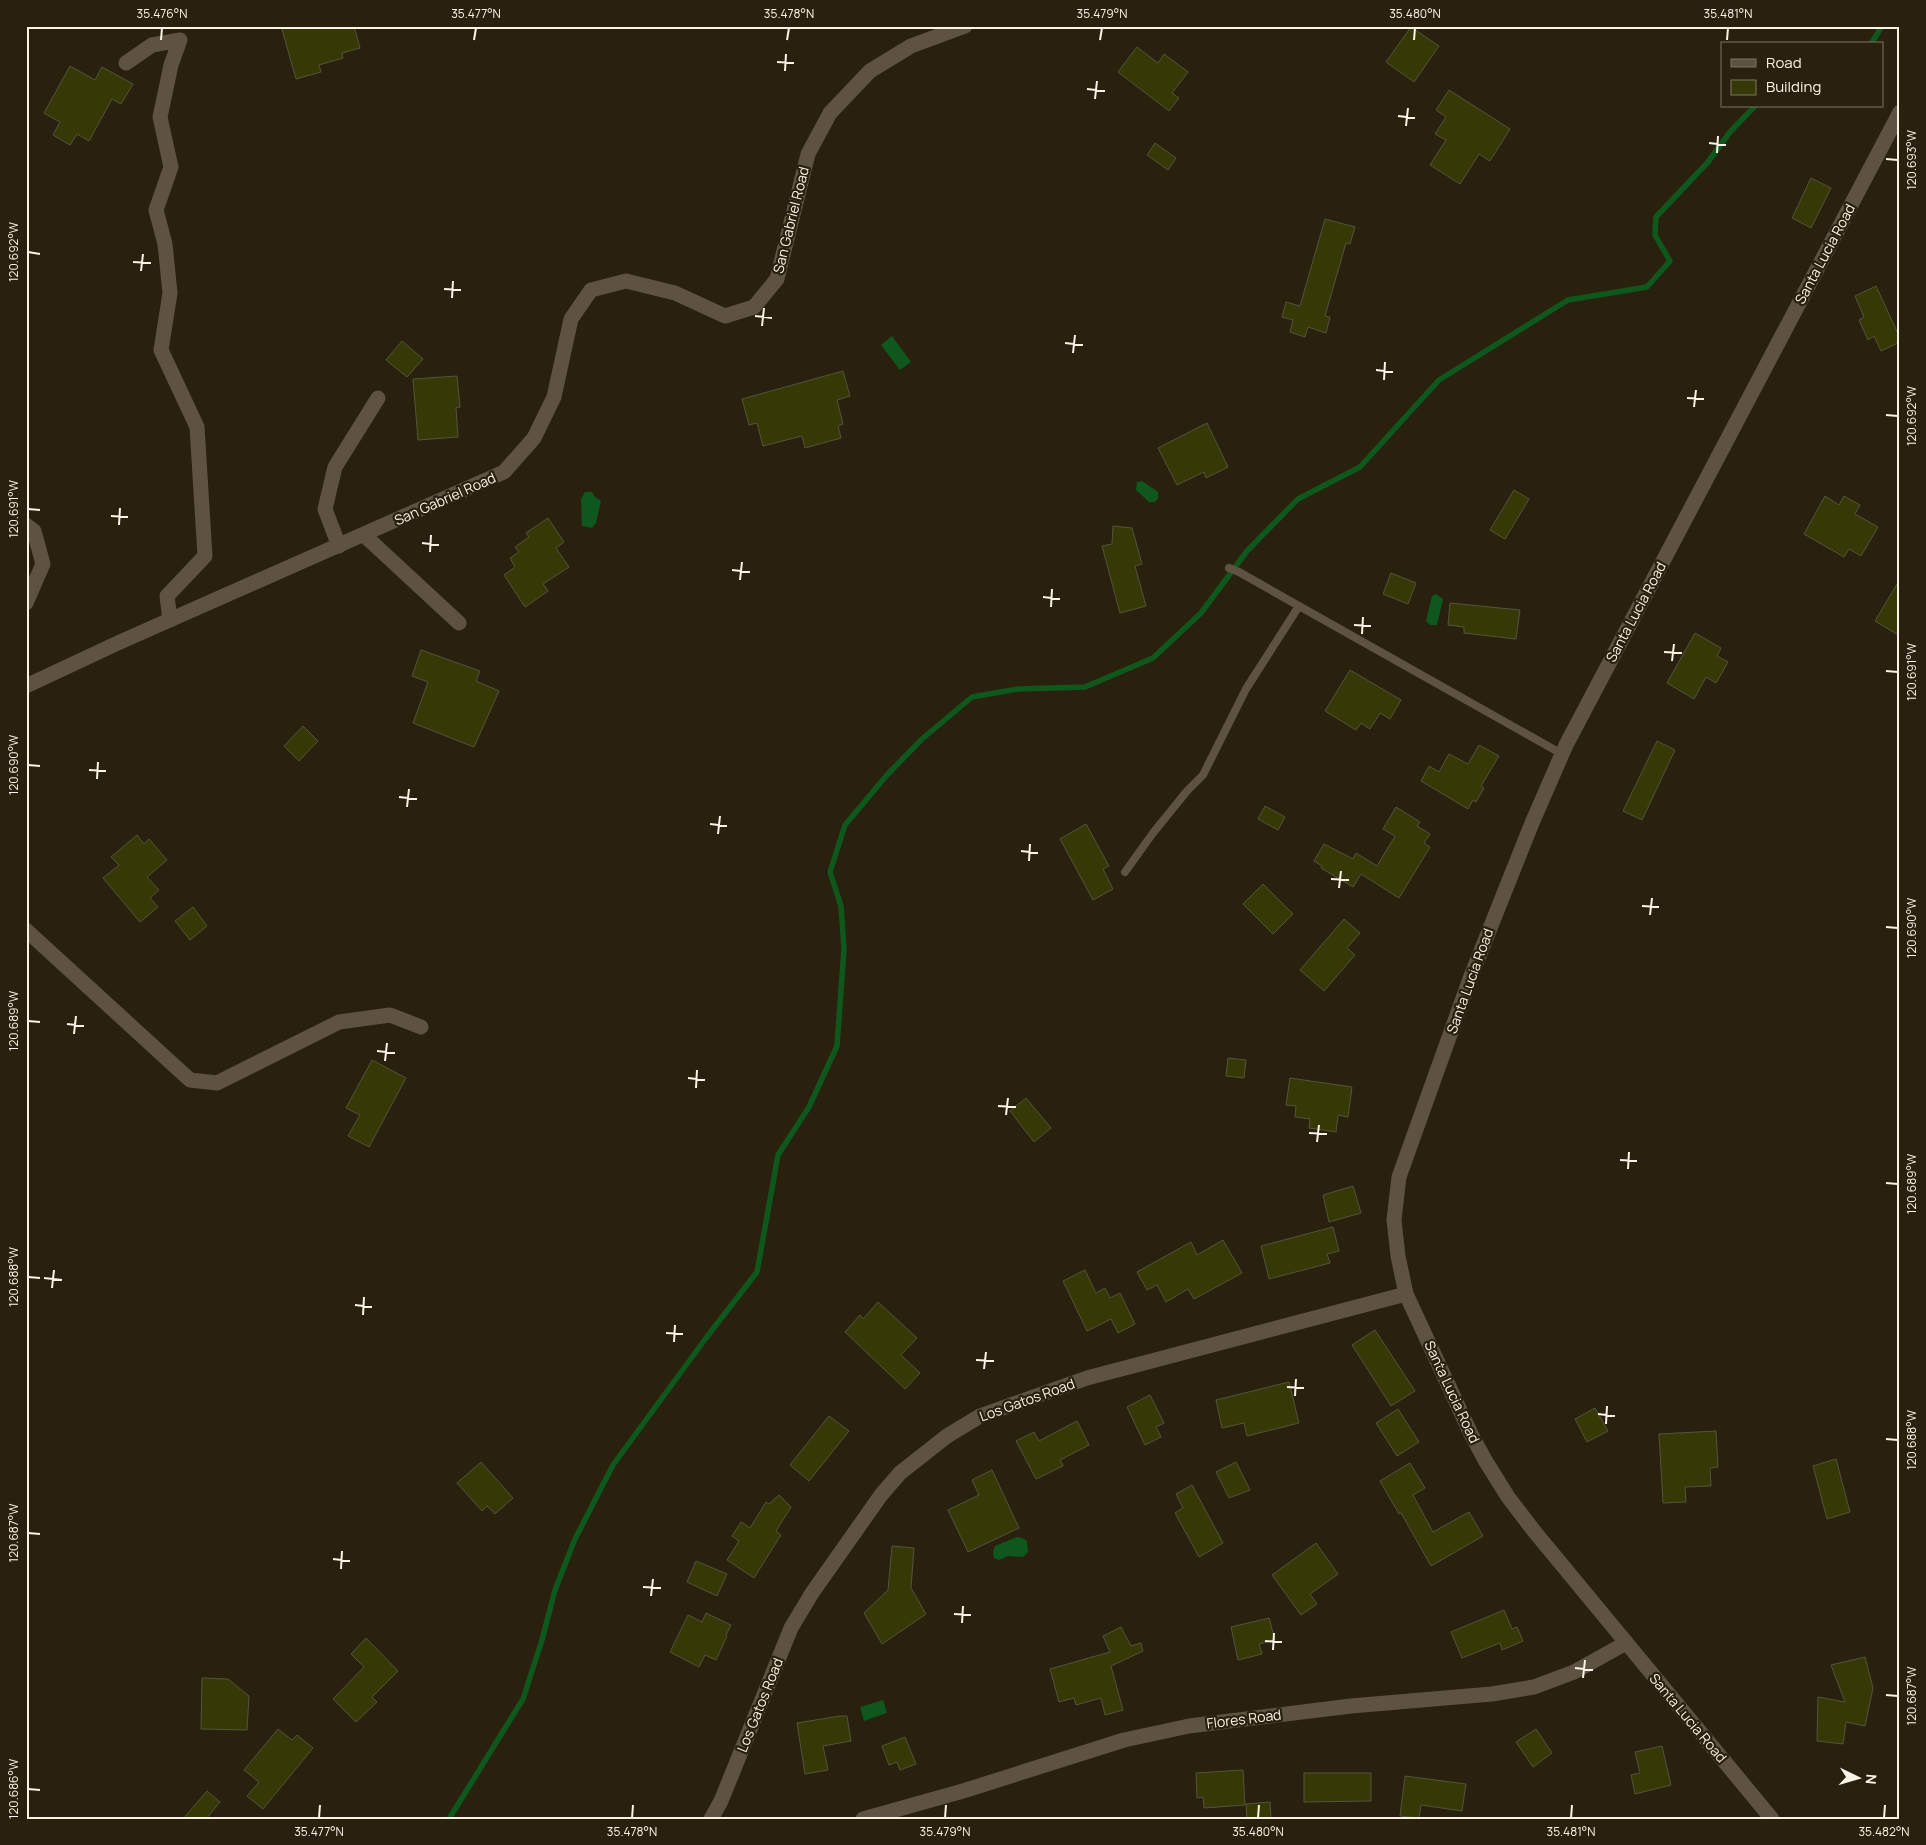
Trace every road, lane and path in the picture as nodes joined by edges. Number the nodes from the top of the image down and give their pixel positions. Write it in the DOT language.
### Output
graph roads {
  1 [pos="965,26"];
  2 [pos="126,63"];
  3 [pos="1900,112"];
  4 [pos="378,398"];
  5 [pos="26,525"];
  6 [pos="364,535"];
  7 [pos="339,546"];
  8 [pos="1229,568"];
  9 [pos="26,603"];
  10 [pos="1299,606"];
  11 [pos="170,620"];
  12 [pos="459,623"];
  13 [pos="26,686"];
  14 [pos="1562,754"];
  15 [pos="1125,872"];
  16 [pos="26,930"];
  17 [pos="421,1027"];
  18 [pos="1406,1294"];
  19 [pos="1626,1643"];
  20 [pos="711,1819"];
  21 [pos="864,1819"];
  22 [pos="1772,1819"];
  1 -- 6 [label="street, San Gabriel Road"];
  2 -- 11 [label="street"];
  3 -- 14 [label="street, Santa Lucia Road"];
  4 -- 7 [label="street"];
  5 -- 9 [label="street"];
  6 -- 7 [label="street, San Gabriel Road"];
  6 -- 12 [label="street"];
  7 -- 11 [label="street, San Gabriel Road"];
  8 -- 10 [label="lane"];
  10 -- 14 [label="lane"];
  10 -- 15 [label="lane"];
  11 -- 13 [label="street, San Gabriel Road"];
  14 -- 18 [label="street, Santa Lucia Road"];
  16 -- 17 [label="street"];
  18 -- 19 [label="street, Santa Lucia Road"];
  18 -- 20 [label="street, Los Gatos Road"];
  19 -- 21 [label="street, Flores Road"];
  19 -- 22 [label="street, Santa Lucia Road"];
}
